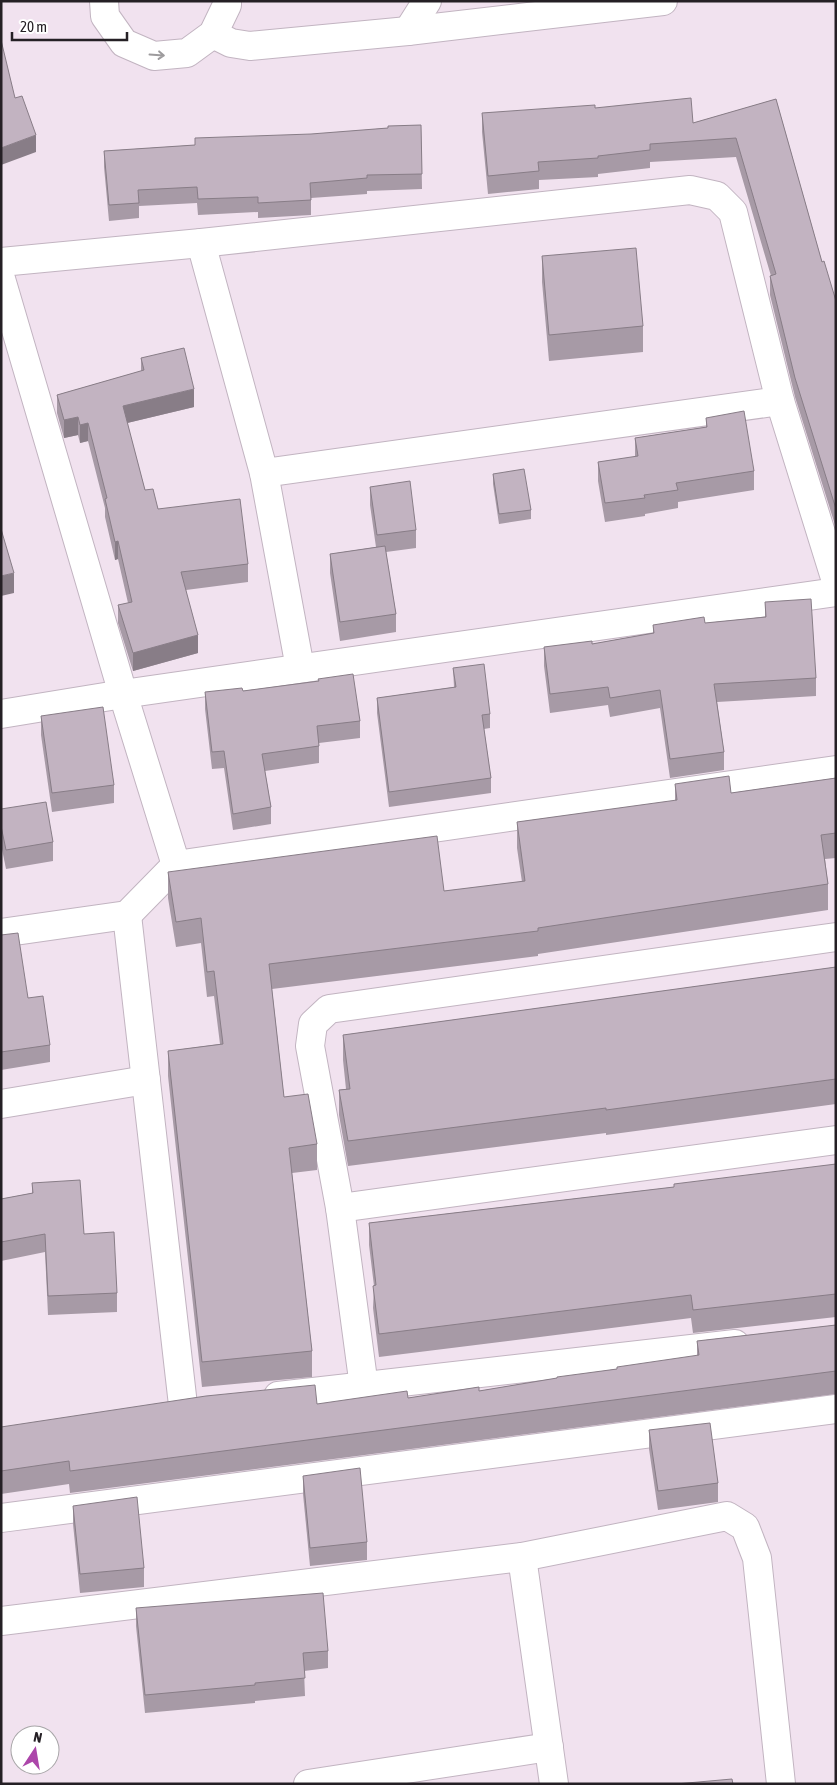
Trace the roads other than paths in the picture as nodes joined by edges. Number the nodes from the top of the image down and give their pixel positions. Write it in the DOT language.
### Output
graph roads {
  1 [pos="104,1"];
  2 [pos="227,1"];
  3 [pos="427,1"];
  4 [pos="663,1"];
  5 [pos="408,31"];
  6 [pos="214,34"];
  7 [pos="201,243"];
  8 [pos="1,262"];
  9 [pos="1,279"];
  10 [pos="780,401"];
  11 [pos="264,473"];
  12 [pos="836,581"];
  13 [pos="836,592"];
  14 [pos="300,668"];
  15 [pos="123,694"];
  16 [pos="1,714"];
  17 [pos="836,770"];
  18 [pos="176,865"];
  19 [pos="126,915"];
  20 [pos="1,933"];
  21 [pos="836,937"];
  22 [pos="146,1080"];
  23 [pos="1,1104"];
  24 [pos="836,1140"];
  25 [pos="340,1208"];
  26 [pos="757,1341"];
  27 [pos="364,1387"];
  28 [pos="250,1399"];
  29 [pos="211,1403"];
  30 [pos="183,1406"];
  31 [pos="154,1409"];
  32 [pos="836,1409"];
  33 [pos="1,1518"];
  34 [pos="522,1557"];
  35 [pos="1,1621"];
  36 [pos="549,1747"];
  37 [pos="308,1784"];
  38 [pos="554,1784"];
  39 [pos="780,1784"];
  1 -- 6 [label="street, one-way"];
  2 -- 6 [label="street"];
  3 -- 5 [label="street"];
  4 -- 5 [label="street"];
  5 -- 6 [label="street"];
  7 -- 8 [label="street"];
  7 -- 10 [label="street"];
  7 -- 11 [label="street"];
  9 -- 15 [label="street"];
  10 -- 11 [label="street"];
  10 -- 12 [label="street"];
  11 -- 14 [label="street"];
  13 -- 14 [label="street"];
  14 -- 15 [label="street"];
  15 -- 16 [label="street"];
  15 -- 18 [label="street"];
  17 -- 18 [label="street"];
  18 -- 19 [label="street"];
  19 -- 20 [label="street"];
  19 -- 22 [label="street"];
  21 -- 25 [label="street"];
  22 -- 23 [label="street"];
  22 -- 30 [label="street"];
  24 -- 25 [label="street"];
  25 -- 27 [label="street"];
  26 -- 27 [label="street"];
  27 -- 28 [label="street"];
  29 -- 30 [label="street"];
  30 -- 31 [label="street"];
  32 -- 33 [label="street"];
  34 -- 35 [label="street"];
  34 -- 36 [label="street"];
  34 -- 39 [label="street"];
  36 -- 37 [label="street"];
  36 -- 38 [label="street"];
}
